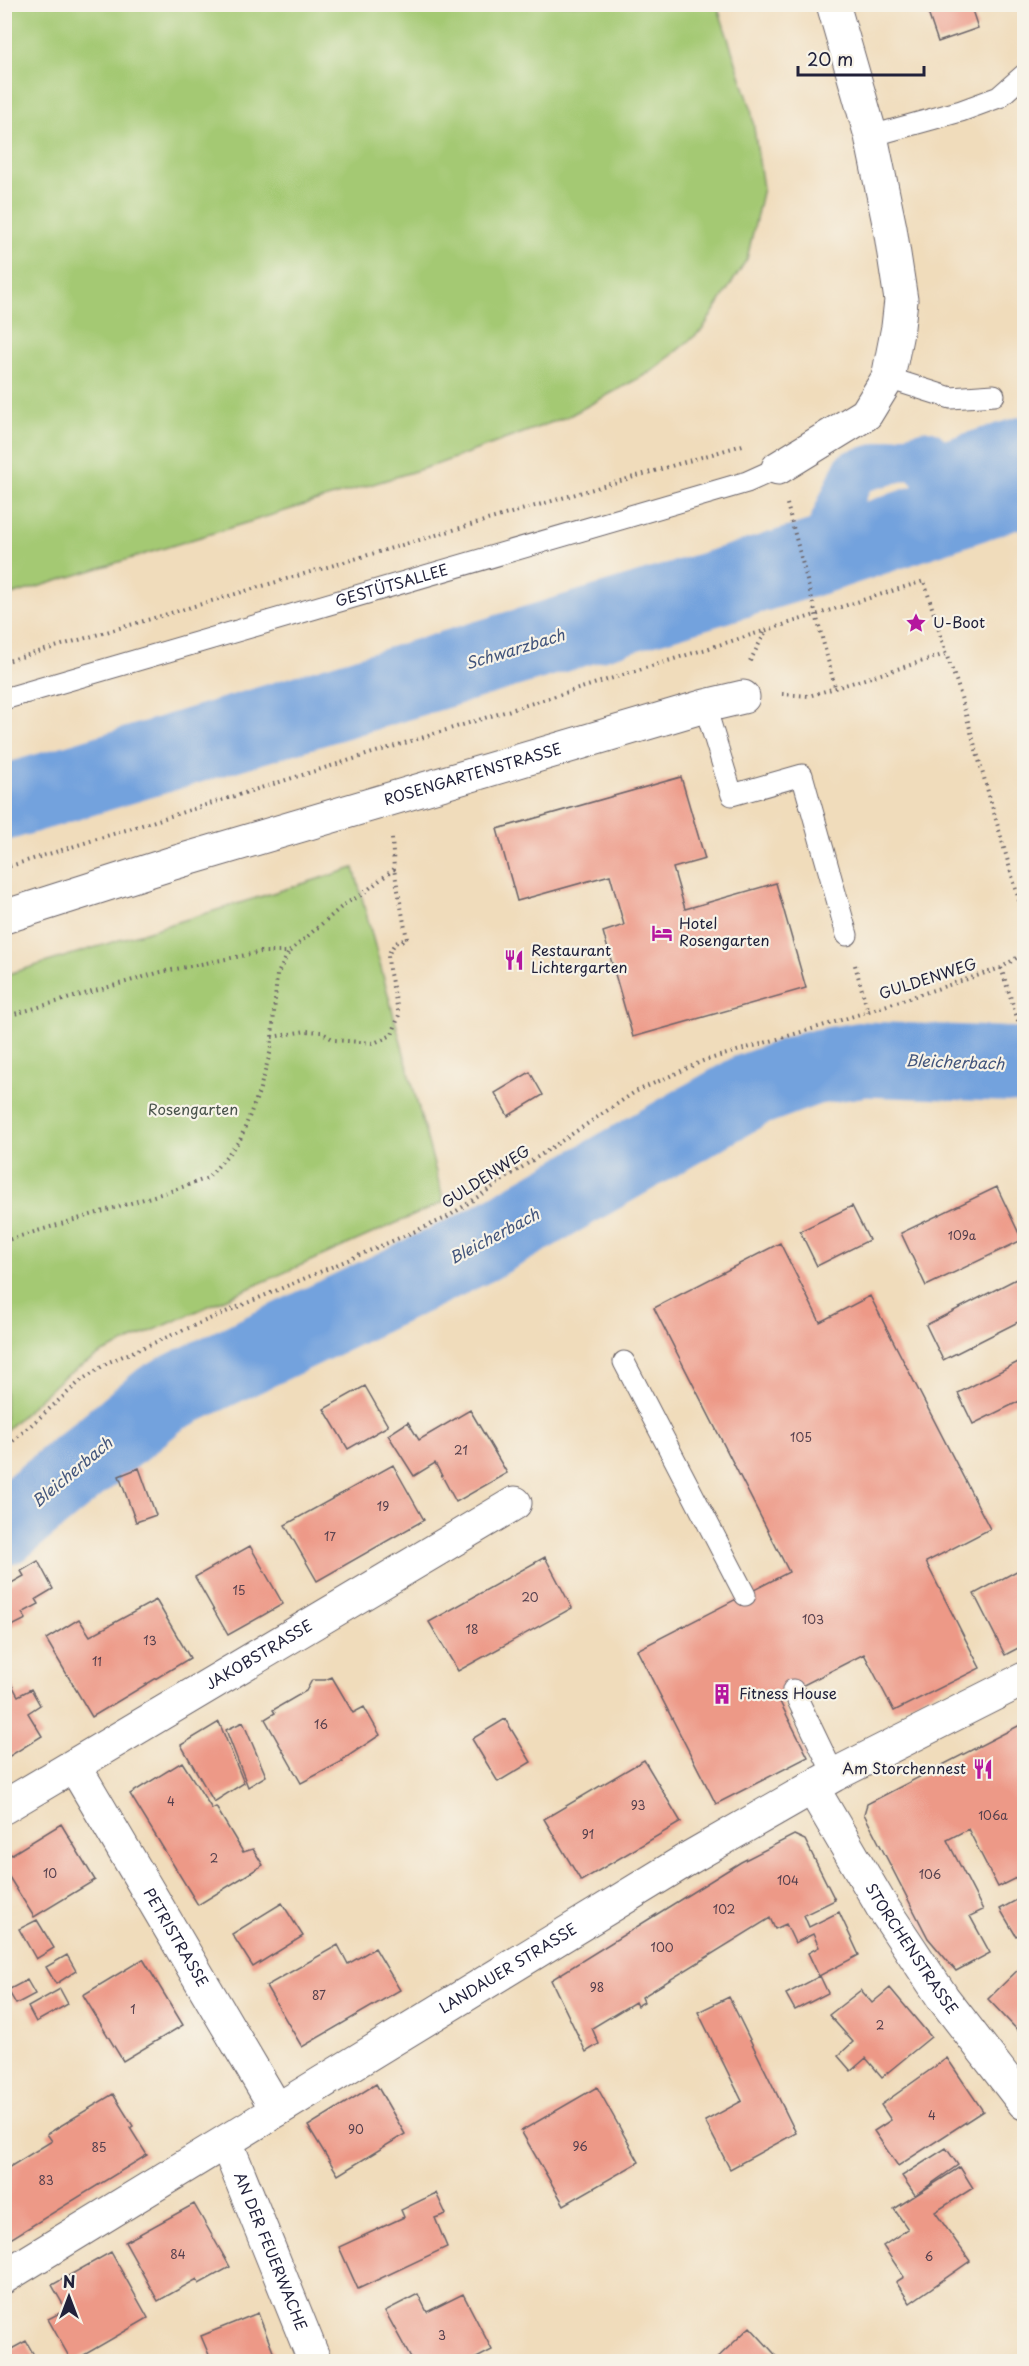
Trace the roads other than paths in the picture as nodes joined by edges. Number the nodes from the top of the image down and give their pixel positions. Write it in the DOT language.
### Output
graph roads {
  1 [pos="833,4"];
  2 [pos="1024,75"];
  3 [pos="871,136"];
  4 [pos="888,378"];
  5 [pos="994,395"];
  6 [pos="778,468"];
  7 [pos="743,697"];
  8 [pos="4,699"];
  9 [pos="705,706"];
  10 [pos="4,917"];
  11 [pos="847,935"];
  12 [pos="624,1362"];
  13 [pos="515,1503"];
  14 [pos="745,1595"];
  15 [pos="1024,1679"];
  16 [pos="793,1690"];
  17 [pos="75,1767"];
  18 [pos="823,1781"];
  19 [pos="4,1807"];
  20 [pos="1024,2103"];
  21 [pos="277,2110"];
  22 [pos="226,2142"];
  23 [pos="4,2277"];
  24 [pos="315,2361"];
  1 -- 3 [label="street"];
  2 -- 3 [label="lane"];
  3 -- 4 [label="street"];
  4 -- 5 [label="lane"];
  4 -- 6 [label="street"];
  6 -- 8 [label="lane, GESTÜTSALLEE"];
  7 -- 9 [label="street, ROSENGARTENSTRASSE"];
  9 -- 10 [label="street, ROSENGARTENSTRASSE"];
  9 -- 11 [label="lane"];
  12 -- 14 [label="lane"];
  13 -- 17 [label="street, JAKOBSTRASSE"];
  15 -- 18 [label="street, LANDAUER STRASSE"];
  16 -- 18 [label="lane"];
  17 -- 19 [label="street, JAKOBSTRASSE"];
  17 -- 21 [label="street, PETRISTRASSE"];
  18 -- 20 [label="street, STORCHENSTRASSE"];
  18 -- 21 [label="street, LANDAUER STRASSE"];
  21 -- 22 [label="street, LANDAUER STRASSE"];
  22 -- 23 [label="street, LANDAUER STRASSE"];
  22 -- 24 [label="street, AN DER FEUERWACHE"];
}
